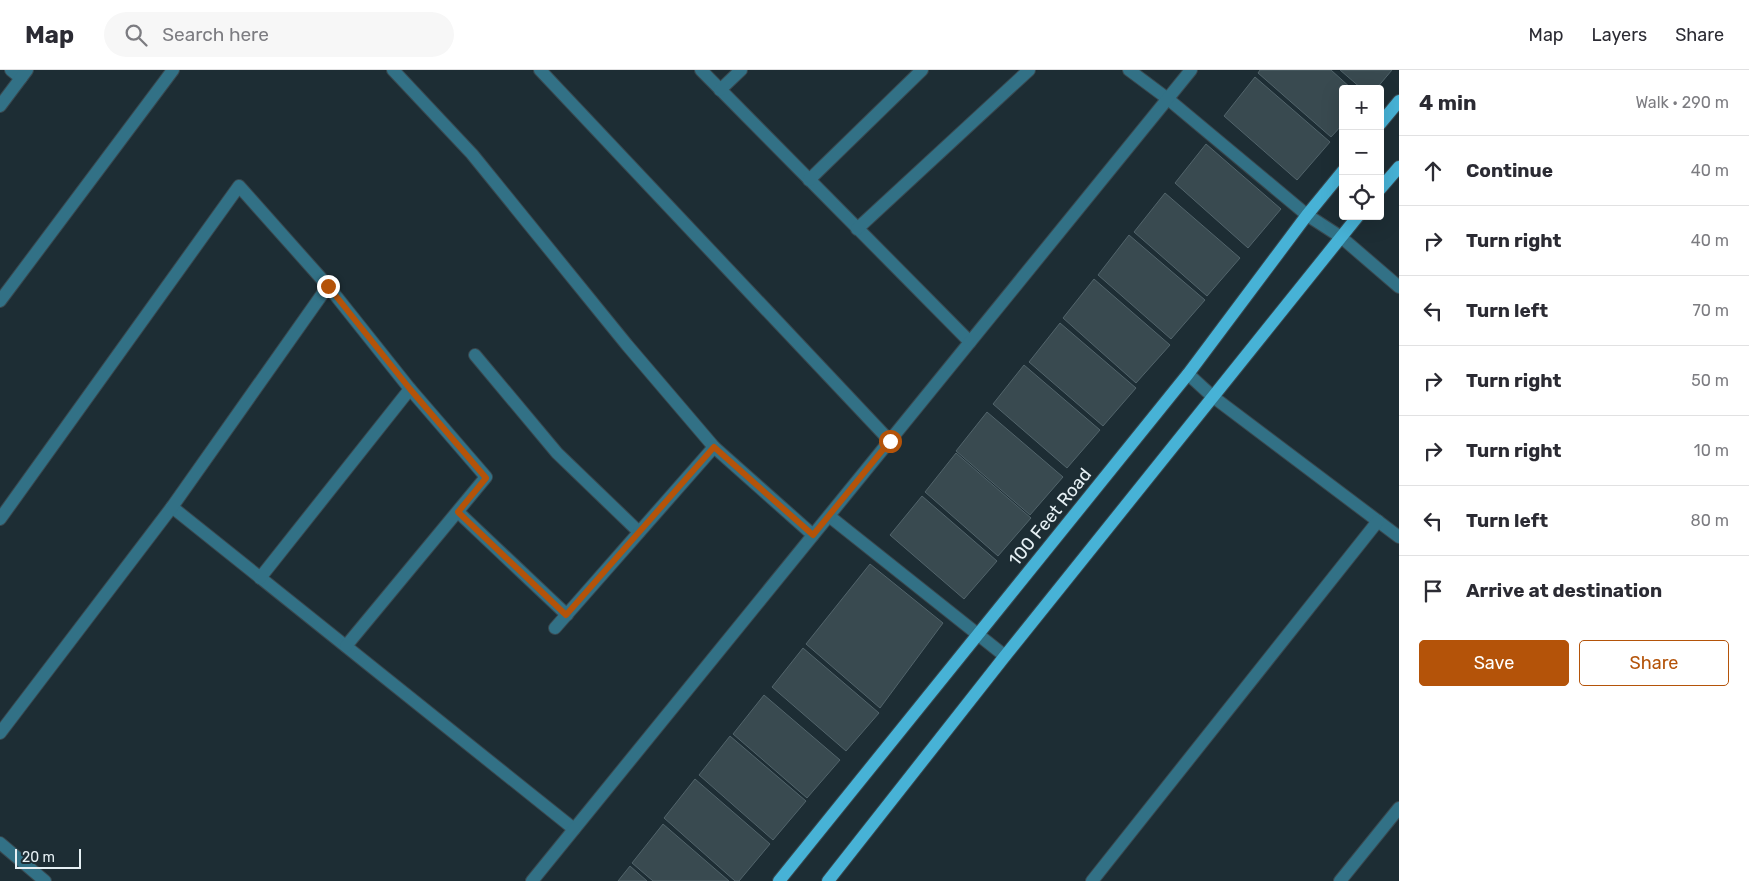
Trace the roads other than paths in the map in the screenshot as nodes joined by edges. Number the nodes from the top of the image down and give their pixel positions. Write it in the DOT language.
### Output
graph roads {
  1 [pos="174,70"];
  2 [pos="393,70"];
  3 [pos="540,70"];
  4 [pos="701,70"];
  5 [pos="740,70"];
  6 [pos="922,70"];
  7 [pos="1029,70"];
  8 [pos="1129,70"];
  9 [pos="1191,70"];
  10 [pos="20,73"];
  11 [pos="720,90"];
  12 [pos="1168,99"];
  13 [pos="1399,101"];
  14 [pos="0,106"];
  15 [pos="1384,119"];
  16 [pos="1399,167"];
  17 [pos="1340,175"];
  18 [pos="809,180"];
  19 [pos="1384,184"];
  20 [pos="1307,215"];
  21 [pos="1355,220"];
  22 [pos="857,229"];
  23 [pos="1341,237"];
  24 [pos="328,286"];
  25 [pos="1399,287"];
  26 [pos="0,301"];
  27 [pos="970,342"];
  28 [pos="475,355"];
  29 [pos="1188,374"];
  30 [pos="410,389"];
  31 [pos="1212,396"];
  32 [pos="890,441"];
  33 [pos="714,447"];
  34 [pos="172,507"];
  35 [pos="458,512"];
  36 [pos="828,516"];
  37 [pos="0,519"];
  38 [pos="1378,521"];
  39 [pos="639,532"];
  40 [pos="813,535"];
  41 [pos="1399,537"];
  42 [pos="260,578"];
  43 [pos="566,615"];
  44 [pos="555,628"];
  45 [pos="977,635"];
  46 [pos="346,646"];
  47 [pos="1005,656"];
  48 [pos="0,733"];
  49 [pos="1399,808"];
  50 [pos="574,829"];
  51 [pos="0,843"];
  52 [pos="45,881"];
  53 [pos="532,881"];
  54 [pos="779,881"];
  55 [pos="828,881"];
  56 [pos="1092,881"];
  57 [pos="1340,881"];
  1 -- 26 [label="street"];
  2 -- 33 [label="street"];
  3 -- 32 [label="street"];
  4 -- 11 [label="street"];
  5 -- 11 [label="street"];
  6 -- 18 [label="street"];
  7 -- 22 [label="street"];
  8 -- 12 [label="street"];
  9 -- 12 [label="street"];
  10 -- 14 [label="street"];
  11 -- 18 [label="street"];
  12 -- 20 [label="street"];
  12 -- 27 [label="street"];
  13 -- 15 [label="main road"];
  16 -- 19 [label="main road"];
  17 -- 20 [label="main road, 100 Feet Road"];
  18 -- 22 [label="street"];
  20 -- 23 [label="street"];
  20 -- 29 [label="main road, 100 Feet Road"];
  21 -- 23 [label="main road"];
  22 -- 27 [label="street"];
  23 -- 25 [label="street"];
  23 -- 31 [label="main road"];
  24 -- 30 [label="street"];
  24 -- 34 [label="street"];
  24 -- 37 [label="street"];
  27 -- 32 [label="street"];
  28 -- 39 [label="street"];
  29 -- 31 [label="street"];
  29 -- 45 [label="main road, 100 Feet Road"];
  30 -- 35 [label="street"];
  30 -- 42 [label="street"];
  31 -- 38 [label="street"];
  31 -- 47 [label="main road"];
  32 -- 36 [label="street"];
  33 -- 39 [label="street"];
  33 -- 40 [label="street"];
  34 -- 42 [label="street"];
  34 -- 48 [label="street"];
  35 -- 43 [label="street"];
  35 -- 46 [label="street"];
  36 -- 40 [label="street"];
  36 -- 45 [label="street"];
  38 -- 41 [label="street"];
  38 -- 56 [label="street"];
  39 -- 43 [label="street"];
  40 -- 50 [label="street"];
  42 -- 46 [label="street"];
  43 -- 44 [label="street"];
  45 -- 47 [label="street"];
  45 -- 54 [label="main road, 100 Feet Road"];
  46 -- 50 [label="street"];
  47 -- 55 [label="main road"];
  49 -- 57 [label="street"];
  50 -- 53 [label="street"];
  51 -- 52 [label="street"];
}
